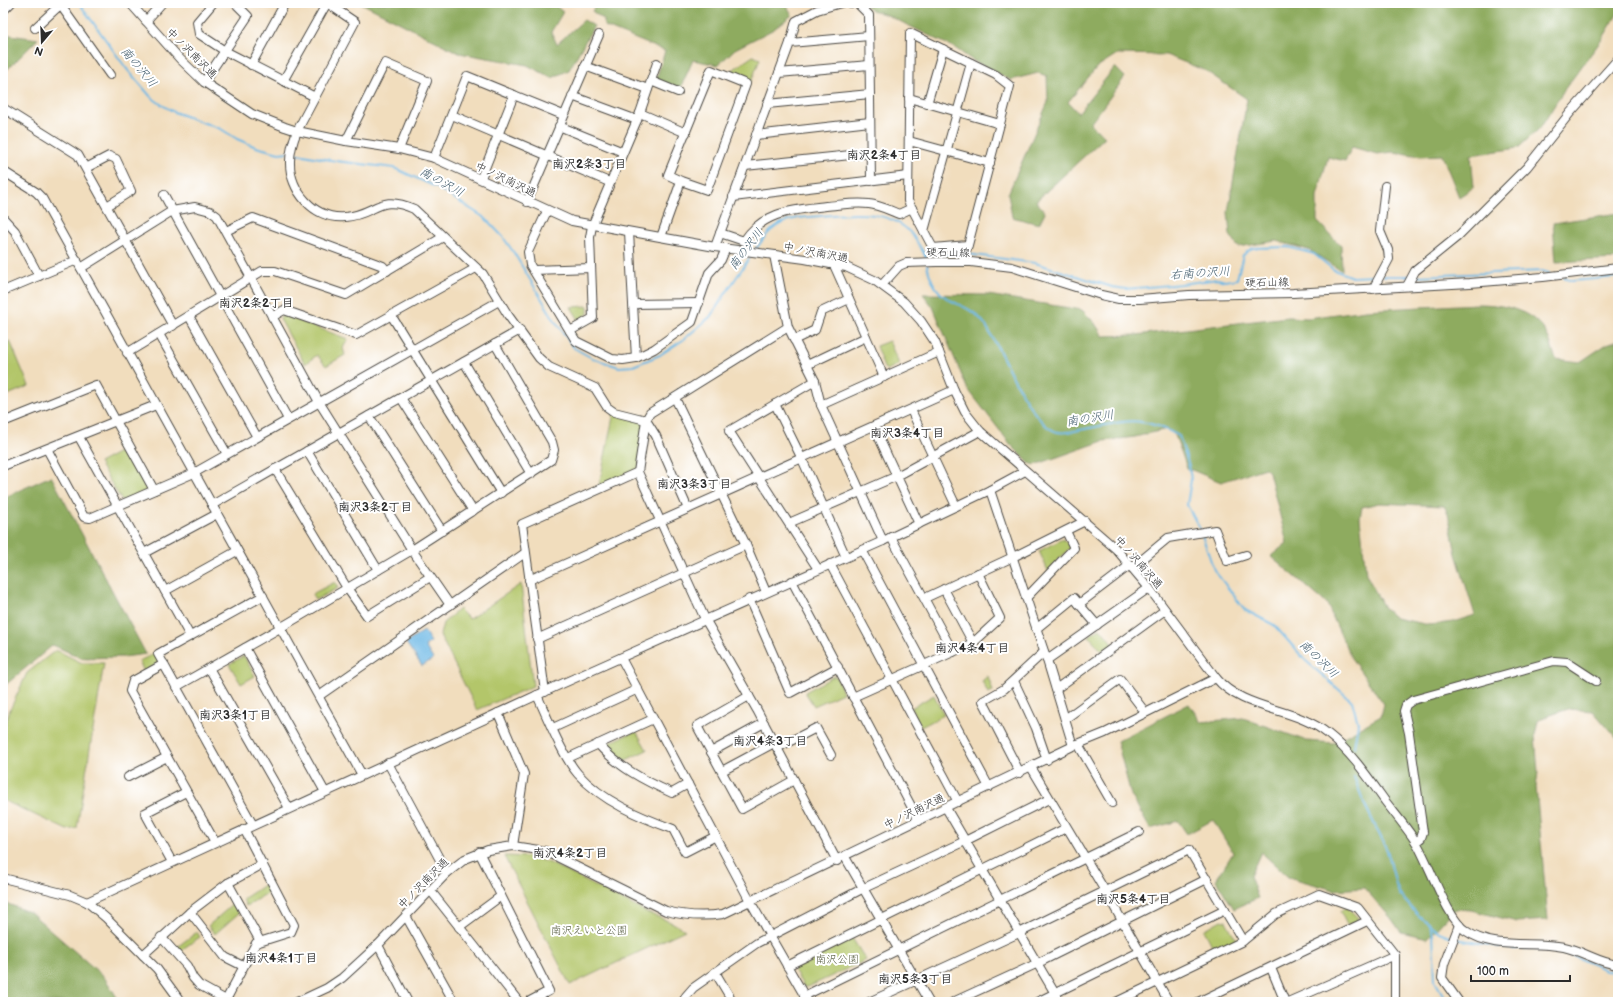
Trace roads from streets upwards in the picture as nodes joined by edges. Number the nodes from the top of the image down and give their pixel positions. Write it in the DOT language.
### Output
graph roads {
  1 [pos="11,3"];
  2 [pos="130,3"];
  3 [pos="162,3"];
  4 [pos="212,3"];
  5 [pos="235,3"];
  6 [pos="285,3"];
  7 [pos="327,3"];
  8 [pos="841,3"];
  9 [pos="850,3"];
  10 [pos="60,4"];
  11 [pos="3,11"];
  12 [pos="146,21"];
  13 [pos="34,28"];
  14 [pos="599,35"];
  15 [pos="869,36"];
  16 [pos="790,43"];
  17 [pos="943,49"];
  18 [pos="225,51"];
  19 [pos="1618,59"];
  20 [pos="657,63"];
  21 [pos="971,63"];
  22 [pos="869,64"];
  23 [pos="251,65"];
  24 [pos="585,66"];
  25 [pos="779,73"];
  26 [pos="110,75"];
  27 [pos="283,81"];
  28 [pos="204,82"];
  29 [pos="649,85"];
  30 [pos="678,92"];
  31 [pos="870,94"];
  32 [pos="514,95"];
  33 [pos="572,96"];
  34 [pos="315,97"];
  35 [pos="909,98"];
  36 [pos="767,104"];
  37 [pos="927,104"];
  38 [pos="3,108"];
  39 [pos="958,112"];
  40 [pos="452,115"];
  41 [pos="563,115"];
  42 [pos="638,116"];
  43 [pos="870,122"];
  44 [pos="1000,124"];
  45 [pos="559,126"];
  46 [pos="297,131"];
  47 [pos="686,133"];
  48 [pos="498,135"];
  49 [pos="756,135"];
  50 [pos="346,141"];
  51 [pos="909,141"];
  52 [pos="399,149"];
  53 [pos="947,151"];
  54 [pos="623,152"];
  55 [pos="870,153"];
  56 [pos="547,156"];
  57 [pos="434,158"];
  58 [pos="990,163"];
  59 [pos="745,166"];
  60 [pos="86,168"];
  61 [pos="3,171"];
  62 [pos="908,176"];
  63 [pos="481,178"];
  64 [pos="681,181"];
  65 [pos="871,181"];
  66 [pos="609,182"];
  67 [pos="1385,186"];
  68 [pos="164,195"];
  69 [pos="733,197"];
  70 [pos="527,202"];
  71 [pos="107,206"];
  72 [pos="912,208"];
  73 [pos="172,211"];
  74 [pos="547,211"];
  75 [pos="3,218"];
  76 [pos="592,226"];
  77 [pos="226,231"];
  78 [pos="924,231"];
  79 [pos="630,232"];
  80 [pos="720,233"];
  81 [pos="443,237"];
  82 [pos="661,237"];
  83 [pos="127,240"];
  84 [pos="968,245"];
  85 [pos="715,247"];
  86 [pos="729,249"];
  87 [pos="774,255"];
  88 [pos="77,260"];
  89 [pos="962,262"];
  90 [pos="834,265"];
  91 [pos="81,268"];
  92 [pos="476,268"];
  93 [pos="591,268"];
  94 [pos="1618,268"];
  95 [pos="534,270"];
  96 [pos="387,271"];
  97 [pos="39,276"];
  98 [pos="251,278"];
  99 [pos="882,285"];
  100 [pos="1374,286"];
  101 [pos="1407,286"];
  102 [pos="3,291"];
  103 [pos="220,297"];
  104 [pos="849,299"];
  105 [pos="499,301"];
  106 [pos="699,303"];
  107 [pos="633,304"];
  108 [pos="391,315"];
  109 [pos="189,316"];
  110 [pos="272,317"];
  111 [pos="173,326"];
  112 [pos="788,326"];
  113 [pos="520,330"];
  114 [pos="570,331"];
  115 [pos="159,334"];
  116 [pos="866,337"];
  117 [pos="794,340"];
  118 [pos="495,344"];
  119 [pos="413,349"];
  120 [pos="939,352"];
  121 [pos="127,353"];
  122 [pos="636,358"];
  123 [pos="464,362"];
  124 [pos="807,365"];
  125 [pos="884,377"];
  126 [pos="432,380"];
  127 [pos="815,381"];
  128 [pos="954,390"];
  129 [pos="401,398"];
  130 [pos="675,398"];
  131 [pos="319,402"];
  132 [pos="775,404"];
  133 [pos="156,405"];
  134 [pos="821,405"];
  135 [pos="911,410"];
  136 [pos="369,416"];
  137 [pos="288,419"];
  138 [pos="646,420"];
  139 [pos="3,422"];
  140 [pos="116,422"];
  141 [pos="874,426"];
  142 [pos="980,431"];
  143 [pos="339,433"];
  144 [pos="79,437"];
  145 [pos="257,437"];
  146 [pos="838,442"];
  147 [pos="48,449"];
  148 [pos="307,451"];
  149 [pos="226,454"];
  150 [pos="933,457"];
  151 [pos="802,459"];
  152 [pos="3,466"];
  153 [pos="275,470"];
  154 [pos="1024,470"];
  155 [pos="638,472"];
  156 [pos="194,473"];
  157 [pos="531,474"];
  158 [pos="897,476"];
  159 [pos="760,478"];
  160 [pos="154,490"];
  161 [pos="990,490"];
  162 [pos="860,492"];
  163 [pos="501,493"];
  164 [pos="722,494"];
  165 [pos="212,505"];
  166 [pos="118,506"];
  167 [pos="956,506"];
  168 [pos="824,508"];
  169 [pos="688,509"];
  170 [pos="473,511"];
  171 [pos="217,514"];
  172 [pos="1084,521"];
  173 [pos="660,522"];
  174 [pos="788,524"];
  175 [pos="919,524"];
  176 [pos="442,531"];
  177 [pos="1066,531"];
  178 [pos="891,537"];
  179 [pos="883,541"];
  180 [pos="746,545"];
  181 [pos="412,550"];
  182 [pos="862,550"];
  183 [pos="237,551"];
  184 [pos="144,553"];
  185 [pos="525,553"];
  186 [pos="1246,555"];
  187 [pos="846,557"];
  188 [pos="1013,558"];
  189 [pos="830,564"];
  190 [pos="1131,567"];
  191 [pos="818,569"];
  192 [pos="378,570"];
  193 [pos="683,573"];
  194 [pos="978,574"];
  195 [pos="430,577"];
  196 [pos="529,580"];
  197 [pos="792,581"];
  198 [pos="347,588"];
  199 [pos="1149,588"];
  200 [pos="944,589"];
  201 [pos="165,591"];
  202 [pos="766,592"];
  203 [pos="263,596"];
  204 [pos="925,598"];
  205 [pos="1026,598"];
  206 [pos="749,599"];
  207 [pos="1079,604"];
  208 [pos="450,605"];
  209 [pos="1165,610"];
  210 [pos="705,619"];
  211 [pos="1097,625"];
  212 [pos="280,628"];
  213 [pos="1036,629"];
  214 [pos="190,636"];
  215 [pos="537,639"];
  216 [pos="973,643"];
  217 [pos="245,648"];
  218 [pos="953,652"];
  219 [pos="1045,656"];
  220 [pos="621,658"];
  221 [pos="164,664"];
  222 [pos="924,665"];
  223 [pos="838,667"];
  224 [pos="209,668"];
  225 [pos="1216,678"];
  226 [pos="892,680"];
  227 [pos="1014,681"];
  228 [pos="1596,681"];
  229 [pos="176,686"];
  230 [pos="638,689"];
  231 [pos="1056,689"];
  232 [pos="541,694"];
  233 [pos="318,696"];
  234 [pos="749,696"];
  235 [pos="853,697"];
  236 [pos="1144,712"];
  237 [pos="498,713"];
  238 [pos="653,719"];
  239 [pos="1066,719"];
  240 [pos="764,723"];
  241 [pos="553,728"];
  242 [pos="598,744"];
  243 [pos="1076,745"];
  244 [pos="776,746"];
  245 [pos="711,752"];
  246 [pos="831,755"];
  247 [pos="167,757"];
  248 [pos="568,758"];
  249 [pos="1047,760"];
  250 [pos="388,763"];
  251 [pos="1031,767"];
  252 [pos="722,772"];
  253 [pos="1020,773"];
  254 [pos="362,775"];
  255 [pos="128,777"];
  256 [pos="794,780"];
  257 [pos="688,784"];
  258 [pos="989,787"];
  259 [pos="186,792"];
  260 [pos="325,792"];
  261 [pos="1049,799"];
  262 [pos="958,802"];
  263 [pos="1112,803"];
  264 [pos="289,808"];
  265 [pos="946,808"];
  266 [pos="919,821"];
  267 [pos="253,825"];
  268 [pos="1066,828"];
  269 [pos="244,829"];
  270 [pos="1139,832"];
  271 [pos="716,836"];
  272 [pos="965,841"];
  273 [pos="215,842"];
  274 [pos="1416,842"];
  275 [pos="513,846"];
  276 [pos="479,852"];
  277 [pos="845,857"];
  278 [pos="1086,858"];
  279 [pos="837,861"];
  280 [pos="172,862"];
  281 [pos="262,864"];
  282 [pos="983,871"];
  283 [pos="447,873"];
  284 [pos="3,878"];
  285 [pos="1207,879"];
  286 [pos="228,883"];
  287 [pos="862,889"];
  288 [pos="430,890"];
  289 [pos="1105,891"];
  290 [pos="501,896"];
  291 [pos="750,901"];
  292 [pos="1001,901"];
  293 [pos="86,902"];
  294 [pos="1225,910"];
  295 [pos="190,912"];
  296 [pos="406,916"];
  297 [pos="880,919"];
  298 [pos="1122,921"];
  299 [pos="1367,921"];
  300 [pos="1459,925"];
  301 [pos="459,927"];
  302 [pos="1019,933"];
  303 [pos="770,936"];
  304 [pos="161,937"];
  305 [pos="260,941"];
  306 [pos="1243,941"];
  307 [pos="378,945"];
  308 [pos="898,950"];
  309 [pos="1140,952"];
  310 [pos="143,955"];
  311 [pos="1395,955"];
  312 [pos="1038,963"];
  313 [pos="1618,965"];
  314 [pos="243,966"];
  315 [pos="787,966"];
  316 [pos="1271,968"];
  317 [pos="715,972"];
  318 [pos="916,980"];
  319 [pos="1157,981"];
  320 [pos="1055,994"];
  321 [pos="806,999"];
  322 [pos="226,1001"];
  323 [pos="1392,1001"];
  324 [pos="180,1002"];
  325 [pos="297,1002"];
  326 [pos="408,1002"];
  327 [pos="454,1002"];
  328 [pos="519,1002"];
  329 [pos="528,1002"];
  330 [pos="683,1002"];
  331 [pos="733,1002"];
  332 [pos="869,1002"];
  333 [pos="929,1002"];
  334 [pos="953,1002"];
  335 [pos="1037,1002"];
  336 [pos="1060,1002"];
  337 [pos="1116,1002"];
  338 [pos="1168,1002"];
  339 [pos="1198,1002"];
  340 [pos="1286,1002"];
  341 [pos="1459,1002"];
  1 -- 11 [label="street"];
  2 -- 12 [label="street, 中ノ沢南沢通"];
  3 -- 12 [label="street"];
  4 -- 18 [label="street"];
  5 -- 18 [label="street"];
  6 -- 23 [label="street"];
  7 -- 27 [label="street"];
  7 -- 34 [label="street"];
  8 -- 16 [label="street"];
  9 -- 15 [label="street"];
  10 -- 13 [label="street"];
  10 -- 26 [label="street"];
  12 -- 28 [label="street, 中ノ沢南沢通"];
  14 -- 24 [label="street"];
  15 -- 16 [label="street"];
  15 -- 22 [label="street"];
  16 -- 25 [label="street"];
  17 -- 21 [label="street"];
  17 -- 35 [label="street"];
  17 -- 37 [label="street"];
  18 -- 23 [label="street"];
  18 -- 28 [label="street"];
  19 -- 101 [label="street"];
  20 -- 29 [label="street"];
  21 -- 39 [label="street"];
  21 -- 44 [label="street"];
  22 -- 25 [label="street"];
  22 -- 31 [label="street"];
  23 -- 27 [label="street"];
  24 -- 29 [label="street"];
  24 -- 33 [label="street"];
  25 -- 36 [label="street"];
  27 -- 34 [label="street"];
  28 -- 46 [label="street, 中ノ沢南沢通"];
  29 -- 30 [label="street"];
  29 -- 42 [label="street"];
  31 -- 36 [label="street"];
  31 -- 43 [label="street"];
  32 -- 40 [label="street"];
  32 -- 41 [label="street"];
  32 -- 48 [label="street"];
  33 -- 41 [label="street"];
  33 -- 42 [label="street"];
  34 -- 46 [label="street"];
  35 -- 37 [label="street"];
  35 -- 51 [label="street"];
  36 -- 49 [label="street"];
  37 -- 39 [label="street"];
  38 -- 60 [label="street"];
  39 -- 44 [label="street"];
  39 -- 53 [label="street"];
  40 -- 48 [label="street"];
  40 -- 57 [label="street"];
  41 -- 45 [label="street"];
  42 -- 47 [label="street"];
  42 -- 54 [label="street"];
  43 -- 49 [label="street"];
  43 -- 55 [label="street"];
  44 -- 58 [label="street"];
  45 -- 54 [label="street"];
  45 -- 56 [label="street"];
  46 -- 50 [label="street, 中ノ沢南沢通"];
  46 -- 81 [label="street"];
  47 -- 64 [label="street"];
  47 -- 64 [label="street"];
  48 -- 56 [label="street"];
  48 -- 63 [label="street"];
  49 -- 59 [label="street"];
  50 -- 52 [label="street, 中ノ沢南沢通"];
  50 -- 52 [label="street"];
  51 -- 53 [label="street"];
  51 -- 62 [label="street"];
  52 -- 57 [label="street, 中ノ沢南沢通"];
  53 -- 58 [label="street"];
  53 -- 78 [label="street"];
  54 -- 66 [label="street"];
  55 -- 59 [label="street"];
  55 -- 65 [label="street"];
  56 -- 66 [label="street"];
  56 -- 70 [label="street"];
  57 -- 63 [label="street, 中ノ沢南沢通"];
  58 -- 84 [label="street"];
  59 -- 69 [label="street"];
  60 -- 71 [label="street"];
  60 -- 71 [label="street"];
  61 -- 88 [label="street"];
  62 -- 65 [label="street"];
  62 -- 72 [label="street"];
  63 -- 70 [label="street, 中ノ沢南沢通"];
  64 -- 82 [label="street"];
  65 -- 69 [label="street"];
  66 -- 76 [label="street"];
  67 -- 100 [label="street"];
  68 -- 73 [label="street"];
  69 -- 80 [label="street"];
  70 -- 74 [label="street, 中ノ沢南沢通"];
  71 -- 83 [label="street"];
  72 -- 78 [label="street"];
  72 -- 80 [label="street"];
  73 -- 77 [label="street"];
  73 -- 83 [label="street"];
  73 -- 103 [label="street"];
  74 -- 76 [label="street, 中ノ沢南沢通"];
  74 -- 95 [label="street"];
  75 -- 97 [label="street"];
  76 -- 79 [label="street, 中ノ沢南沢通"];
  76 -- 93 [label="street"];
  77 -- 96 [label="street"];
  77 -- 98 [label="street"];
  78 -- 84 [label="street"];
  79 -- 82 [label="street, 中ノ沢南沢通"];
  79 -- 107 [label="street"];
  80 -- 85 [label="street"];
  81 -- 92 [label="street"];
  81 -- 96 [label="street"];
  82 -- 85 [label="street, 中ノ沢南沢通"];
  83 -- 91 [label="street"];
  83 -- 111 [label="street"];
  84 -- 89 [label="street"];
  85 -- 86 [label="street, 中ノ沢南沢通"];
  86 -- 87 [label="street, 中ノ沢南沢通"];
  86 -- 106 [label="street"];
  87 -- 90 [label="street, 中ノ沢南沢通"];
  87 -- 112 [label="street"];
  88 -- 91 [label="street"];
  88 -- 97 [label="street"];
  89 -- 99 [label="street, 硬石山線"];
  89 -- 100 [label="street, 硬石山線"];
  90 -- 99 [label="street, 中ノ沢南沢通"];
  90 -- 104 [label="street"];
  91 -- 121 [label="street"];
  92 -- 105 [label="street"];
  92 -- 108 [label="street"];
  93 -- 95 [label="street"];
  93 -- 114 [label="street"];
  94 -- 101 [label="street, 硬石山線"];
  95 -- 114 [label="street"];
  96 -- 98 [label="street"];
  97 -- 102 [label="street"];
  98 -- 103 [label="street"];
  98 -- 110 [label="street"];
  99 -- 120 [label="street, 中ノ沢南沢通"];
  100 -- 101 [label="street, 硬石山線"];
  103 -- 109 [label="street"];
  103 -- 137 [label="street"];
  104 -- 116 [label="street"];
  104 -- 117 [label="street"];
  105 -- 113 [label="street"];
  105 -- 119 [label="street"];
  106 -- 107 [label="street"];
  106 -- 122 [label="street"];
  107 -- 122 [label="street"];
  108 -- 110 [label="street"];
  108 -- 119 [label="street"];
  109 -- 111 [label="street"];
  109 -- 145 [label="street"];
  110 -- 131 [label="street"];
  111 -- 115 [label="street"];
  112 -- 117 [label="street"];
  112 -- 130 [label="street"];
  113 -- 118 [label="street"];
  113 -- 138 [label="street"];
  114 -- 122 [label="street"];
  115 -- 121 [label="street"];
  115 -- 149 [label="street"];
  116 -- 124 [label="street"];
  116 -- 125 [label="street"];
  117 -- 124 [label="street"];
  118 -- 123 [label="street"];
  118 -- 157 [label="street"];
  119 -- 126 [label="street"];
  119 -- 131 [label="street"];
  120 -- 125 [label="street"];
  120 -- 128 [label="street, 中ノ沢南沢通"];
  121 -- 133 [label="street"];
  123 -- 126 [label="street"];
  123 -- 157 [label="street"];
  124 -- 127 [label="street"];
  125 -- 134 [label="street"];
  126 -- 129 [label="street"];
  126 -- 163 [label="street"];
  127 -- 132 [label="street"];
  127 -- 134 [label="street"];
  128 -- 135 [label="street"];
  128 -- 142 [label="street, 中ノ沢南沢通"];
  129 -- 136 [label="street"];
  129 -- 170 [label="street"];
  130 -- 138 [label="street"];
  130 -- 164 [label="street"];
  131 -- 137 [label="street"];
  131 -- 143 [label="street"];
  132 -- 151 [label="street"];
  132 -- 159 [label="street"];
  133 -- 140 [label="street"];
  133 -- 156 [label="street"];
  134 -- 146 [label="street"];
  135 -- 141 [label="street"];
  135 -- 150 [label="street"];
  136 -- 143 [label="street"];
  136 -- 176 [label="street"];
  137 -- 145 [label="street"];
  138 -- 155 [label="street"];
  138 -- 169 [label="street"];
  139 -- 140 [label="street"];
  140 -- 144 [label="street"];
  140 -- 160 [label="street"];
  141 -- 146 [label="street"];
  141 -- 158 [label="street"];
  142 -- 150 [label="street"];
  142 -- 154 [label="street, 中ノ沢南沢通"];
  143 -- 148 [label="street"];
  143 -- 181 [label="street"];
  144 -- 147 [label="street"];
  144 -- 166 [label="street"];
  145 -- 149 [label="street"];
  146 -- 151 [label="street"];
  146 -- 162 [label="street"];
  147 -- 152 [label="street"];
  147 -- 166 [label="street"];
  148 -- 153 [label="street"];
  148 -- 192 [label="street"];
  149 -- 156 [label="street"];
  150 -- 158 [label="street"];
  150 -- 167 [label="street"];
  151 -- 159 [label="street"];
  151 -- 168 [label="street"];
  153 -- 165 [label="street"];
  153 -- 198 [label="street"];
  154 -- 161 [label="street"];
  154 -- 172 [label="street, 中ノ沢南沢通"];
  155 -- 173 [label="street"];
  155 -- 185 [label="street"];
  156 -- 160 [label="street"];
  156 -- 165 [label="street"];
  157 -- 163 [label="street"];
  158 -- 162 [label="street"];
  158 -- 175 [label="street"];
  159 -- 164 [label="street"];
  159 -- 174 [label="street"];
  160 -- 166 [label="street"];
  161 -- 167 [label="street"];
  161 -- 188 [label="street"];
  162 -- 168 [label="street"];
  162 -- 179 [label="street"];
  163 -- 170 [label="street"];
  164 -- 169 [label="street"];
  164 -- 180 [label="street"];
  165 -- 171 [label="street"];
  166 -- 184 [label="street"];
  167 -- 175 [label="street"];
  168 -- 174 [label="street"];
  168 -- 187 [label="street"];
  169 -- 173 [label="street"];
  170 -- 176 [label="street"];
  171 -- 183 [label="street"];
  171 -- 184 [label="street"];
  172 -- 177 [label="street"];
  172 -- 190 [label="street, 中ノ沢南沢通"];
  173 -- 193 [label="street"];
  173 -- 196 [label="street"];
  174 -- 191 [label="street"];
  175 -- 178 [label="street"];
  176 -- 181 [label="street"];
  177 -- 188 [label="street"];
  177 -- 205 [label="street"];
  178 -- 179 [label="street"];
  178 -- 204 [label="street"];
  179 -- 182 [label="street"];
  180 -- 193 [label="street"];
  180 -- 202 [label="street"];
  181 -- 192 [label="street"];
  181 -- 195 [label="street"];
  182 -- 187 [label="street"];
  182 -- 222 [label="street"];
  183 -- 201 [label="street"];
  183 -- 203 [label="street"];
  184 -- 201 [label="street"];
  185 -- 196 [label="street"];
  185 -- 208 [label="street"];
  186 -- 190 [label="street"];
  187 -- 189 [label="street"];
  188 -- 194 [label="street"];
  188 -- 205 [label="street"];
  189 -- 191 [label="street"];
  189 -- 226 [label="street"];
  190 -- 199 [label="street, 中ノ沢南沢通"];
  190 -- 207 [label="street"];
  191 -- 197 [label="street"];
  192 -- 198 [label="street"];
  193 -- 210 [label="street"];
  193 -- 215 [label="street"];
  194 -- 200 [label="street"];
  194 -- 216 [label="street"];
  195 -- 198 [label="street"];
  195 -- 208 [label="street"];
  196 -- 215 [label="street"];
  197 -- 202 [label="street"];
  197 -- 223 [label="street"];
  198 -- 212 [label="street"];
  199 -- 209 [label="street, 中ノ沢南沢通"];
  199 -- 211 [label="street"];
  200 -- 204 [label="street"];
  200 -- 216 [label="street"];
  201 -- 214 [label="street"];
  202 -- 206 [label="street"];
  203 -- 212 [label="street"];
  203 -- 214 [label="street"];
  204 -- 218 [label="street"];
  205 -- 213 [label="street"];
  206 -- 210 [label="street"];
  206 -- 223 [label="street"];
  207 -- 211 [label="street"];
  207 -- 213 [label="street"];
  208 -- 233 [label="street"];
  209 -- 225 [label="street, 中ノ沢南沢通"];
  209 -- 231 [label="street"];
  210 -- 220 [label="street"];
  210 -- 234 [label="street"];
  211 -- 219 [label="street"];
  212 -- 217 [label="street"];
  212 -- 233 [label="street"];
  213 -- 219 [label="street"];
  214 -- 221 [label="street"];
  215 -- 232 [label="street"];
  216 -- 218 [label="street"];
  217 -- 224 [label="street"];
  217 -- 260 [label="street"];
  218 -- 222 [label="street"];
  219 -- 227 [label="street"];
  219 -- 231 [label="street"];
  220 -- 230 [label="street"];
  220 -- 232 [label="street"];
  221 -- 229 [label="street"];
  221 -- 247 [label="street"];
  222 -- 226 [label="street"];
  222 -- 258 [label="street"];
  223 -- 235 [label="street"];
  224 -- 229 [label="street"];
  224 -- 264 [label="street"];
  225 -- 236 [label="street, 中ノ沢南沢通"];
  225 -- 274 [label="street"];
  226 -- 235 [label="street"];
  226 -- 262 [label="street"];
  227 -- 249 [label="street"];
  227 -- 253 [label="street"];
  228 -- 274 [label="street"];
  229 -- 267 [label="street"];
  230 -- 238 [label="street"];
  230 -- 241 [label="street"];
  231 -- 239 [label="street"];
  232 -- 237 [label="street"];
  232 -- 241 [label="street"];
  233 -- 254 [label="street"];
  234 -- 240 [label="street"];
  234 -- 245 [label="street"];
  235 -- 266 [label="street"];
  236 -- 239 [label="street"];
  236 -- 243 [label="street, 中ノ沢南沢通"];
  237 -- 250 [label="street"];
  237 -- 275 [label="street"];
  238 -- 242 [label="street"];
  238 -- 257 [label="street"];
  239 -- 243 [label="street"];
  240 -- 244 [label="street"];
  240 -- 245 [label="street"];
  241 -- 248 [label="street"];
  242 -- 248 [label="street"];
  242 -- 257 [label="street"];
  243 -- 249 [label="street, 中ノ沢南沢通"];
  243 -- 263 [label="street"];
  244 -- 246 [label="street"];
  244 -- 252 [label="street"];
  244 -- 256 [label="street"];
  245 -- 252 [label="street"];
  247 -- 255 [label="street"];
  247 -- 259 [label="street"];
  248 -- 271 [label="street"];
  249 -- 251 [label="street, 中ノ沢南沢通"];
  250 -- 254 [label="street"];
  250 -- 283 [label="street"];
  251 -- 253 [label="street, 中ノ沢南沢通"];
  251 -- 261 [label="street"];
  252 -- 256 [label="street"];
  253 -- 258 [label="street, 中ノ沢南沢通"];
  254 -- 260 [label="street"];
  256 -- 279 [label="street"];
  257 -- 271 [label="street"];
  258 -- 262 [label="street, 中ノ沢南沢通"];
  259 -- 273 [label="street"];
  259 -- 280 [label="street"];
  260 -- 264 [label="street"];
  261 -- 268 [label="street"];
  261 -- 272 [label="street"];
  262 -- 265 [label="street, 中ノ沢南沢通"];
  264 -- 267 [label="street"];
  265 -- 266 [label="street, 中ノ沢南沢通"];
  265 -- 272 [label="street"];
  266 -- 277 [label="street, 中ノ沢南沢通"];
  267 -- 269 [label="street"];
  268 -- 278 [label="street"];
  268 -- 282 [label="street"];
  269 -- 273 [label="street"];
  269 -- 281 [label="street"];
  270 -- 278 [label="street"];
  271 -- 291 [label="street"];
  272 -- 282 [label="street"];
  272 -- 287 [label="street"];
  273 -- 280 [label="street"];
  274 -- 300 [label="street"];
  275 -- 276 [label="street, 中ノ沢南沢通"];
  275 -- 291 [label="street, 中ノ沢南沢通"];
  276 -- 283 [label="street, 中ノ沢南沢通"];
  276 -- 290 [label="street"];
  277 -- 279 [label="street, 中ノ沢南沢通"];
  277 -- 287 [label="street"];
  278 -- 289 [label="street"];
  278 -- 292 [label="street"];
  279 -- 291 [label="street, 中ノ沢南沢通"];
  280 -- 293 [label="street"];
  281 -- 286 [label="street"];
  281 -- 305 [label="street"];
  282 -- 292 [label="street"];
  282 -- 297 [label="street"];
  283 -- 288 [label="street, 中ノ沢南沢通"];
  284 -- 293 [label="street"];
  285 -- 289 [label="street"];
  285 -- 294 [label="street"];
  285 -- 298 [label="street"];
  286 -- 295 [label="street"];
  286 -- 305 [label="street"];
  287 -- 297 [label="street"];
  287 -- 303 [label="street"];
  288 -- 296 [label="street, 中ノ沢南沢通"];
  288 -- 301 [label="street"];
  289 -- 298 [label="street"];
  289 -- 302 [label="street"];
  290 -- 301 [label="street"];
  290 -- 329 [label="street"];
  291 -- 303 [label="street"];
  292 -- 302 [label="street"];
  292 -- 308 [label="street"];
  293 -- 310 [label="street"];
  294 -- 306 [label="street"];
  294 -- 309 [label="street"];
  295 -- 304 [label="street"];
  295 -- 314 [label="street"];
  296 -- 307 [label="street, 中ノ沢南沢通"];
  296 -- 327 [label="street"];
  297 -- 308 [label="street"];
  297 -- 315 [label="street"];
  298 -- 309 [label="street"];
  298 -- 312 [label="street"];
  299 -- 306 [label="street"];
  299 -- 311 [label="street"];
  299 -- 316 [label="street"];
  300 -- 313 [label="street"];
  300 -- 341 [label="street"];
  301 -- 328 [label="street"];
  302 -- 312 [label="street"];
  302 -- 318 [label="street"];
  303 -- 315 [label="street"];
  303 -- 317 [label="street"];
  304 -- 310 [label="street"];
  304 -- 322 [label="street"];
  305 -- 314 [label="street"];
  306 -- 319 [label="street"];
  307 -- 325 [label="street, 中ノ沢南沢通"];
  307 -- 326 [label="street"];
  308 -- 318 [label="street"];
  308 -- 321 [label="street"];
  309 -- 319 [label="street"];
  309 -- 320 [label="street"];
  310 -- 324 [label="street"];
  311 -- 323 [label="street"];
  311 -- 340 [label="street"];
  312 -- 320 [label="street"];
  312 -- 334 [label="street"];
  314 -- 322 [label="street"];
  315 -- 321 [label="street"];
  316 -- 339 [label="street"];
  316 -- 340 [label="street"];
  317 -- 330 [label="street"];
  317 -- 331 [label="street"];
  318 -- 332 [label="street"];
  318 -- 333 [label="street"];
  319 -- 337 [label="street"];
  319 -- 338 [label="street"];
  320 -- 335 [label="street"];
  320 -- 336 [label="street"];
}
